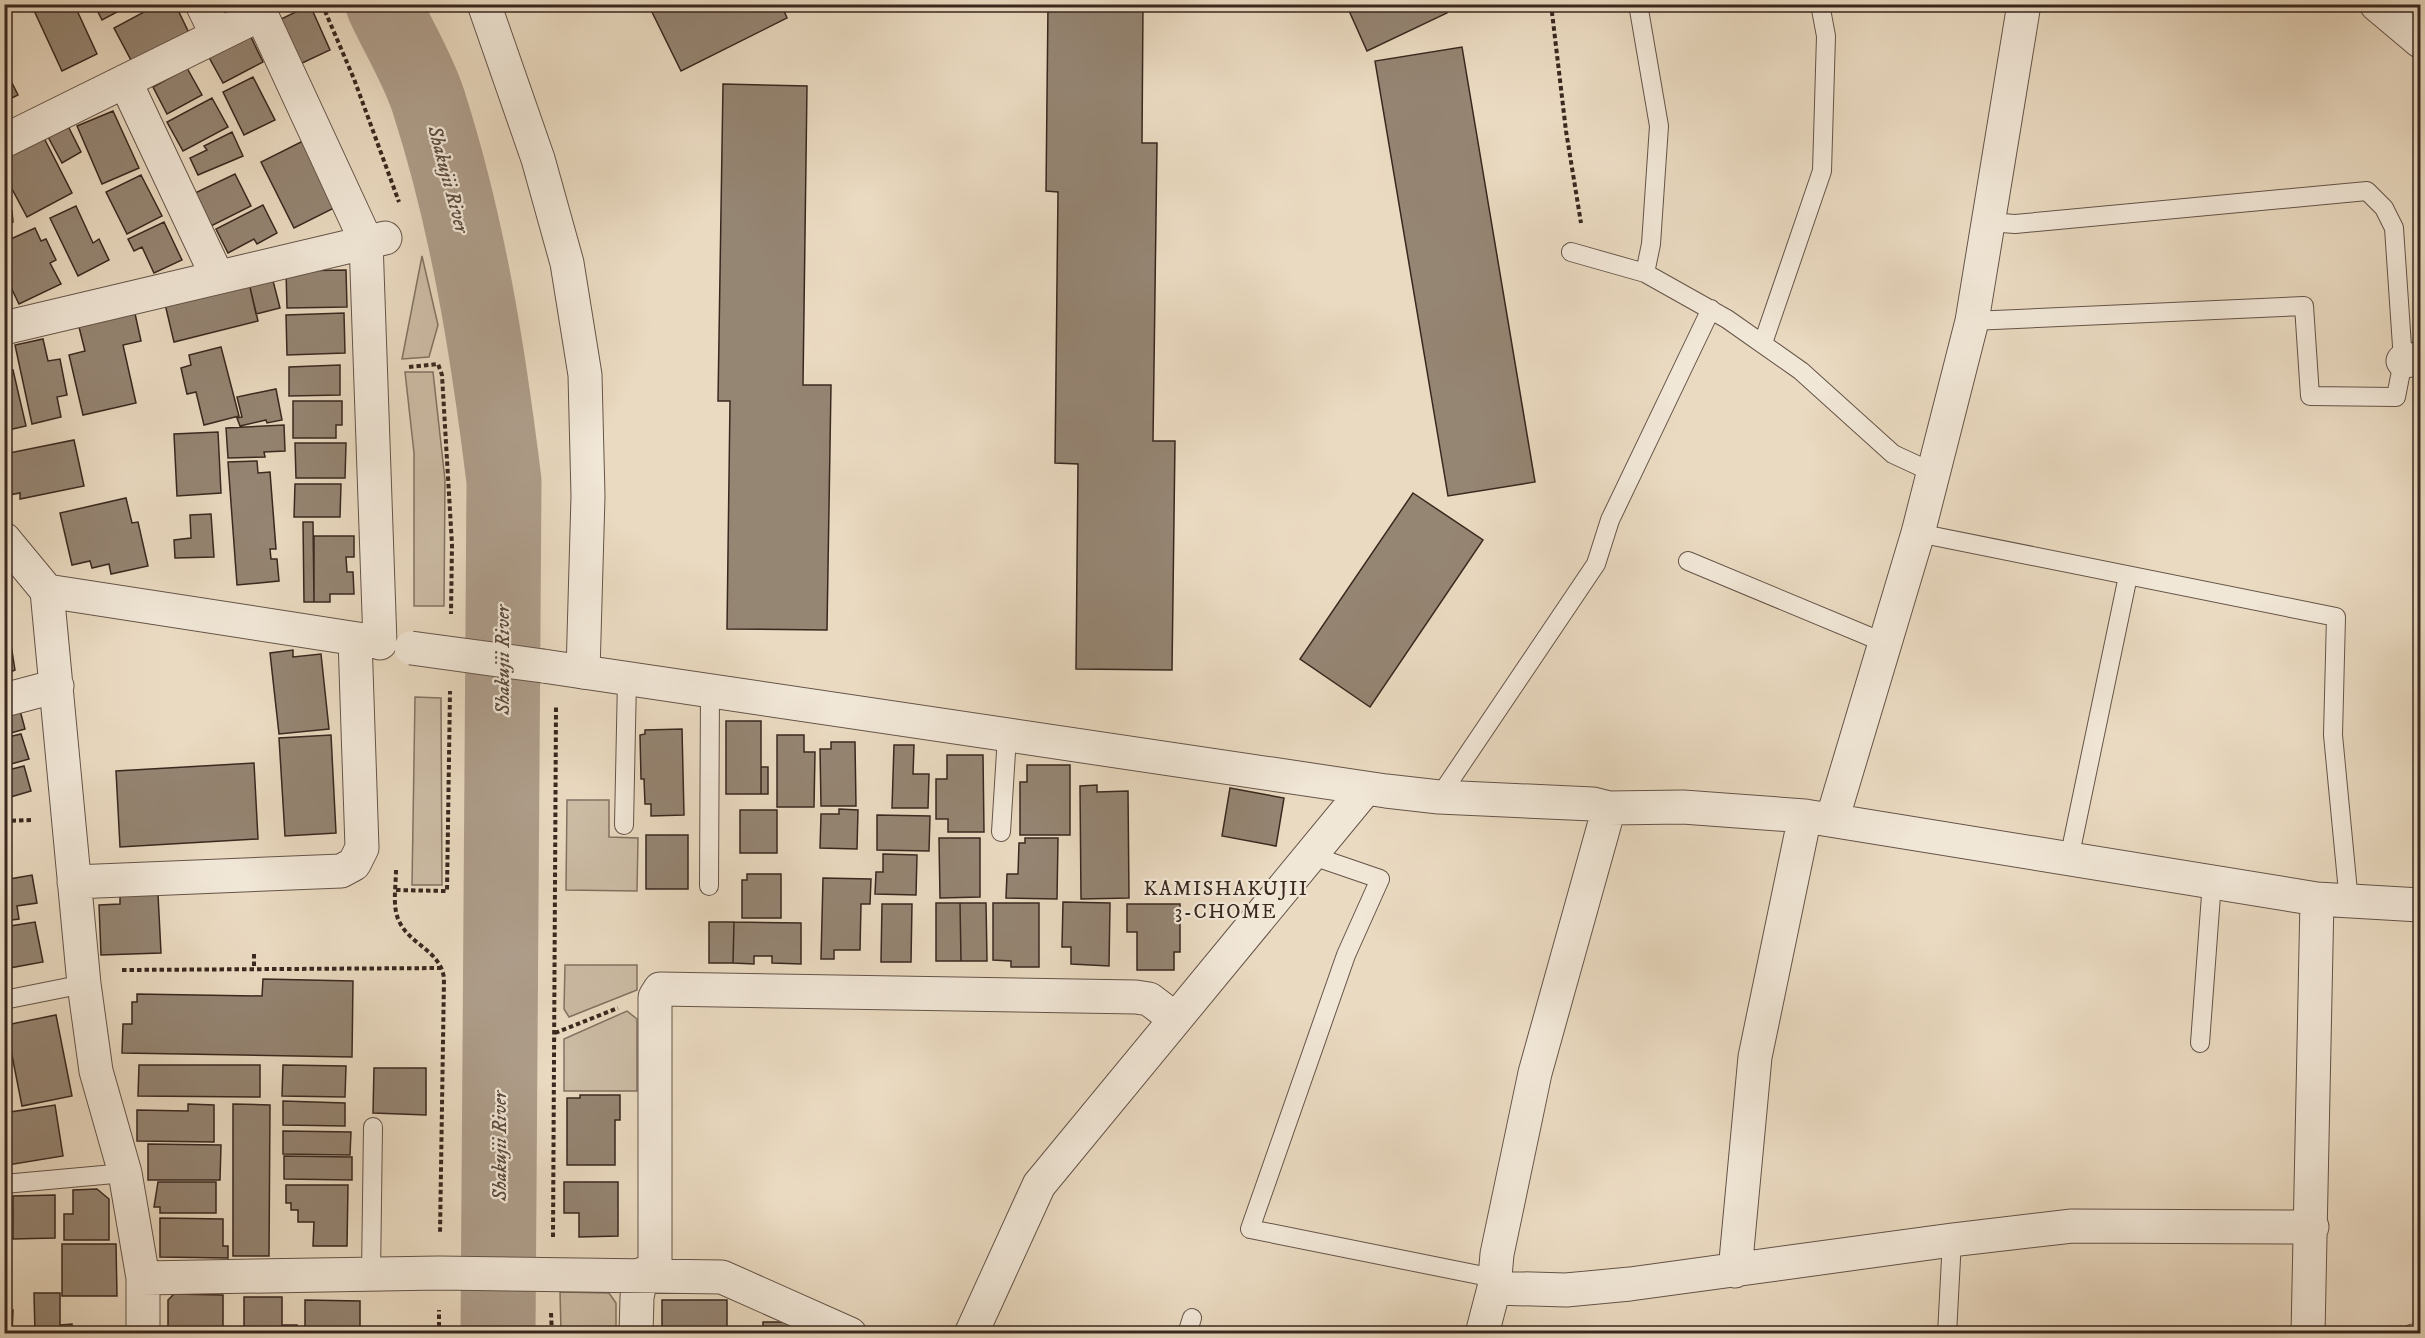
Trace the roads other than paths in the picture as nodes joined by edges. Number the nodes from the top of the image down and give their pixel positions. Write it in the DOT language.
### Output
graph roads {
  1 [pos="202,4"];
  2 [pos="484,4"];
  3 [pos="1638,4"];
  4 [pos="1820,4"];
  5 [pos="2024,4"];
  6 [pos="2376,4"];
  7 [pos="270,9"];
  8 [pos="217,35"];
  9 [pos="2421,41"];
  10 [pos="125,81"];
  11 [pos="4,141"];
  12 [pos="1988,222"];
  13 [pos="375,239"];
  14 [pos="1579,254"];
  15 [pos="1645,273"];
  16 [pos="217,276"];
  17 [pos="1711,309"];
  18 [pos="1972,321"];
  19 [pos="4,328"];
  20 [pos="1763,343"];
  21 [pos="2412,360"];
  22 [pos="1934,473"];
  23 [pos="1918,533"];
  24 [pos="4,539"];
  25 [pos="1688,561"];
  26 [pos="2128,576"];
  27 [pos="47,591"];
  28 [pos="367,641"];
  29 [pos="1885,644"];
  30 [pos="583,672"];
  31 [pos="627,679"];
  32 [pos="57,686"];
  33 [pos="710,692"];
  34 [pos="4,700"];
  35 [pos="1007,736"];
  36 [pos="1366,788"];
  37 [pos="1439,797"];
  38 [pos="1609,808"];
  39 [pos="1818,818"];
  40 [pos="624,825"];
  41 [pos="1001,832"];
  42 [pos="1310,855"];
  43 [pos="2069,859"];
  44 [pos="74,882"];
  45 [pos="2212,882"];
  46 [pos="709,886"];
  47 [pos="2333,900"];
  48 [pos="2421,905"];
  49 [pos="83,977"];
  50 [pos="4,1000"];
  51 [pos="1174,1018"];
  52 [pos="2200,1043"];
  53 [pos="373,1126"];
  54 [pos="125,1173"];
  55 [pos="4,1184"];
  56 [pos="2312,1227"];
  57 [pos="1952,1240"];
  58 [pos="1735,1271"];
  59 [pos="371,1274"];
  60 [pos="648,1275"];
  61 [pos="143,1278"];
  62 [pos="1494,1283"];
  63 [pos="838,1331"];
  64 [pos="2421,1332"];
  65 [pos="142,1334"];
  66 [pos="636,1334"];
  67 [pos="971,1334"];
  68 [pos="1482,1334"];
  69 [pos="1947,1334"];
  70 [pos="2308,1334"];
  71 [pos="2412,1334"];
  1 -- 8 [label="street"];
  2 -- 30 [label="street"];
  3 -- 15 [label="lane"];
  4 -- 20 [label="lane"];
  5 -- 12 [label="street"];
  6 -- 9 [label="street"];
  7 -- 8 [label="street"];
  7 -- 13 [label="street"];
  8 -- 10 [label="street"];
  10 -- 11 [label="street"];
  10 -- 16 [label="street"];
  12 -- 18 [label="street"];
  12 -- 21 [label="lane"];
  13 -- 16 [label="street"];
  13 -- 28 [label="street"];
  14 -- 15 [label="lane"];
  15 -- 17 [label="lane"];
  16 -- 19 [label="street"];
  17 -- 20 [label="lane"];
  17 -- 37 [label="lane"];
  18 -- 21 [label="lane"];
  18 -- 22 [label="street"];
  20 -- 22 [label="lane"];
  22 -- 23 [label="street"];
  23 -- 26 [label="lane"];
  23 -- 29 [label="street"];
  24 -- 27 [label="street"];
  25 -- 29 [label="lane"];
  26 -- 43 [label="lane"];
  26 -- 47 [label="lane"];
  27 -- 28 [label="street"];
  27 -- 32 [label="street"];
  28 -- 30 [label="street, bridge"];
  28 -- 44 [label="street"];
  29 -- 39 [label="street"];
  30 -- 31 [label="street"];
  31 -- 33 [label="street"];
  31 -- 40 [label="lane"];
  32 -- 34 [label="street"];
  32 -- 44 [label="street"];
  33 -- 35 [label="street"];
  33 -- 46 [label="lane"];
  35 -- 36 [label="street"];
  35 -- 41 [label="lane"];
  36 -- 37 [label="street"];
  36 -- 42 [label="street"];
  37 -- 38 [label="street"];
  38 -- 39 [label="street"];
  38 -- 62 [label="street"];
  39 -- 43 [label="street"];
  39 -- 58 [label="street"];
  42 -- 51 [label="street"];
  42 -- 62 [label="lane"];
  43 -- 45 [label="street"];
  44 -- 49 [label="street"];
  45 -- 47 [label="street"];
  45 -- 52 [label="lane"];
  47 -- 48 [label="street"];
  47 -- 56 [label="street"];
  49 -- 50 [label="lane"];
  49 -- 54 [label="street"];
  51 -- 60 [label="street"];
  51 -- 67 [label="street"];
  53 -- 59 [label="lane"];
  54 -- 55 [label="lane"];
  54 -- 61 [label="street"];
  56 -- 57 [label="street"];
  56 -- 70 [label="street"];
  57 -- 58 [label="street"];
  57 -- 69 [label="lane"];
  58 -- 62 [label="street"];
  59 -- 60 [label="street"];
  59 -- 61 [label="street"];
  60 -- 63 [label="street"];
  60 -- 66 [label="street"];
  61 -- 65 [label="street"];
  62 -- 68 [label="street"];
  64 -- 71 [label="lane"];
}
